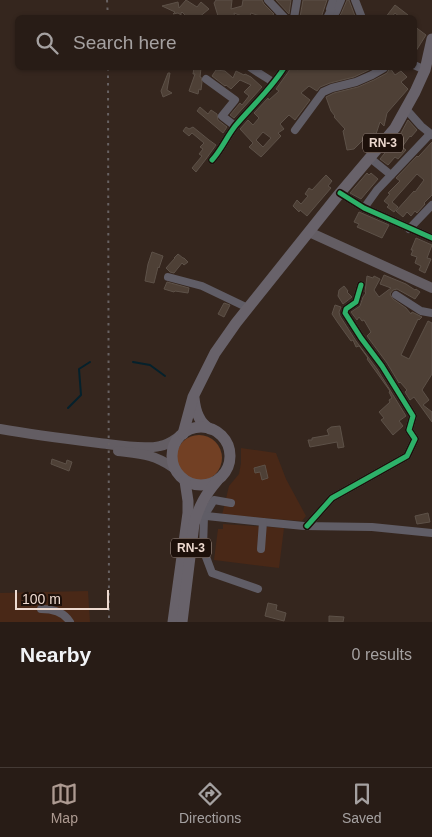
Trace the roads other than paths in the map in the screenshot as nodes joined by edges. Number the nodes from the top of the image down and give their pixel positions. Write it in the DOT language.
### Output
graph roads {
  1 [pos="268,0"];
  2 [pos="297,0"];
  3 [pos="333,0"];
  4 [pos="341,0"];
  5 [pos="356,0"];
  6 [pos="329,14"];
  7 [pos="282,15"];
  8 [pos="294,15"];
  9 [pos="361,15"];
  10 [pos="432,39"];
  11 [pos="420,68"];
  12 [pos="254,70"];
  13 [pos="282,70"];
  14 [pos="381,70"];
  15 [pos="206,79"];
  16 [pos="273,82"];
  17 [pos="405,108"];
  18 [pos="235,126"];
  19 [pos="295,130"];
  20 [pos="431,134"];
  21 [pos="370,158"];
  22 [pos="212,160"];
  23 [pos="391,175"];
  24 [pos="340,193"];
  25 [pos="432,205"];
  26 [pos="364,208"];
  27 [pos="410,229"];
  28 [pos="309,232"];
  29 [pos="432,238"];
  30 [pos="168,277"];
  31 [pos="361,286"];
  32 [pos="432,288"];
  33 [pos="396,295"];
  34 [pos="248,308"];
  35 [pos="432,313"];
  36 [pos="193,397"];
  37 [pos="0,429"];
  38 [pos="212,430"];
  39 [pos="181,435"];
  40 [pos="0,436"];
  41 [pos="174,468"];
  42 [pos="185,480"];
  43 [pos="218,480"];
  44 [pos="231,503"];
  45 [pos="201,515"];
  46 [pos="263,522"];
  47 [pos="306,526"];
  48 [pos="431,532"];
  49 [pos="261,549"];
  50 [pos="258,589"];
  51 [pos="41,610"];
  52 [pos="70,622"];
  53 [pos="173,622"];
  54 [pos="182,622"];
  1 -- 7 [label="street"];
  2 -- 8 [label="street"];
  3 -- 6 [label="street"];
  4 -- 6 [label="street"];
  5 -- 9 [label="street"];
  10 -- 11 [label="highway, RN-3"];
  11 -- 17 [label="highway, RN-3"];
  12 -- 16 [label="street"];
  13 -- 16 [label="street"];
  14 -- 19 [label="street"];
  15 -- 18 [label="street"];
  16 -- 18 [label="street"];
  17 -- 20 [label="street"];
  17 -- 21 [label="highway, RN-3"];
  18 -- 22 [label="street"];
  20 -- 23 [label="street"];
  21 -- 23 [label="street"];
  21 -- 24 [label="highway, RN-3"];
  23 -- 26 [label="street"];
  24 -- 26 [label="street"];
  24 -- 28 [label="highway, RN-3"];
  25 -- 27 [label="street"];
  26 -- 27 [label="street"];
  27 -- 29 [label="street"];
  28 -- 32 [label="main road"];
  28 -- 34 [label="highway, RN-3"];
  30 -- 34 [label="street"];
  31 -- 47 [label="street"];
  33 -- 35 [label="street"];
  34 -- 36 [label="highway, RN-3"];
  36 -- 38 [label="highway"];
  36 -- 39 [label="highway, RN-3"];
  37 -- 39 [label="main road"];
  38 -- 39 [label="highway"];
  38 -- 43 [label="highway"];
  39 -- 41 [label="highway"];
  40 -- 41 [label="main road"];
  41 -- 42 [label="highway"];
  42 -- 43 [label="highway"];
  42 -- 53 [label="highway, RN-3"];
  43 -- 45 [label="highway, RN-3"];
  44 -- 45 [label="street"];
  45 -- 46 [label="street"];
  45 -- 50 [label="street"];
  45 -- 54 [label="highway, RN-3"];
  46 -- 47 [label="street"];
  46 -- 49 [label="street"];
  47 -- 48 [label="street"];
  51 -- 52 [label="street"];
}
